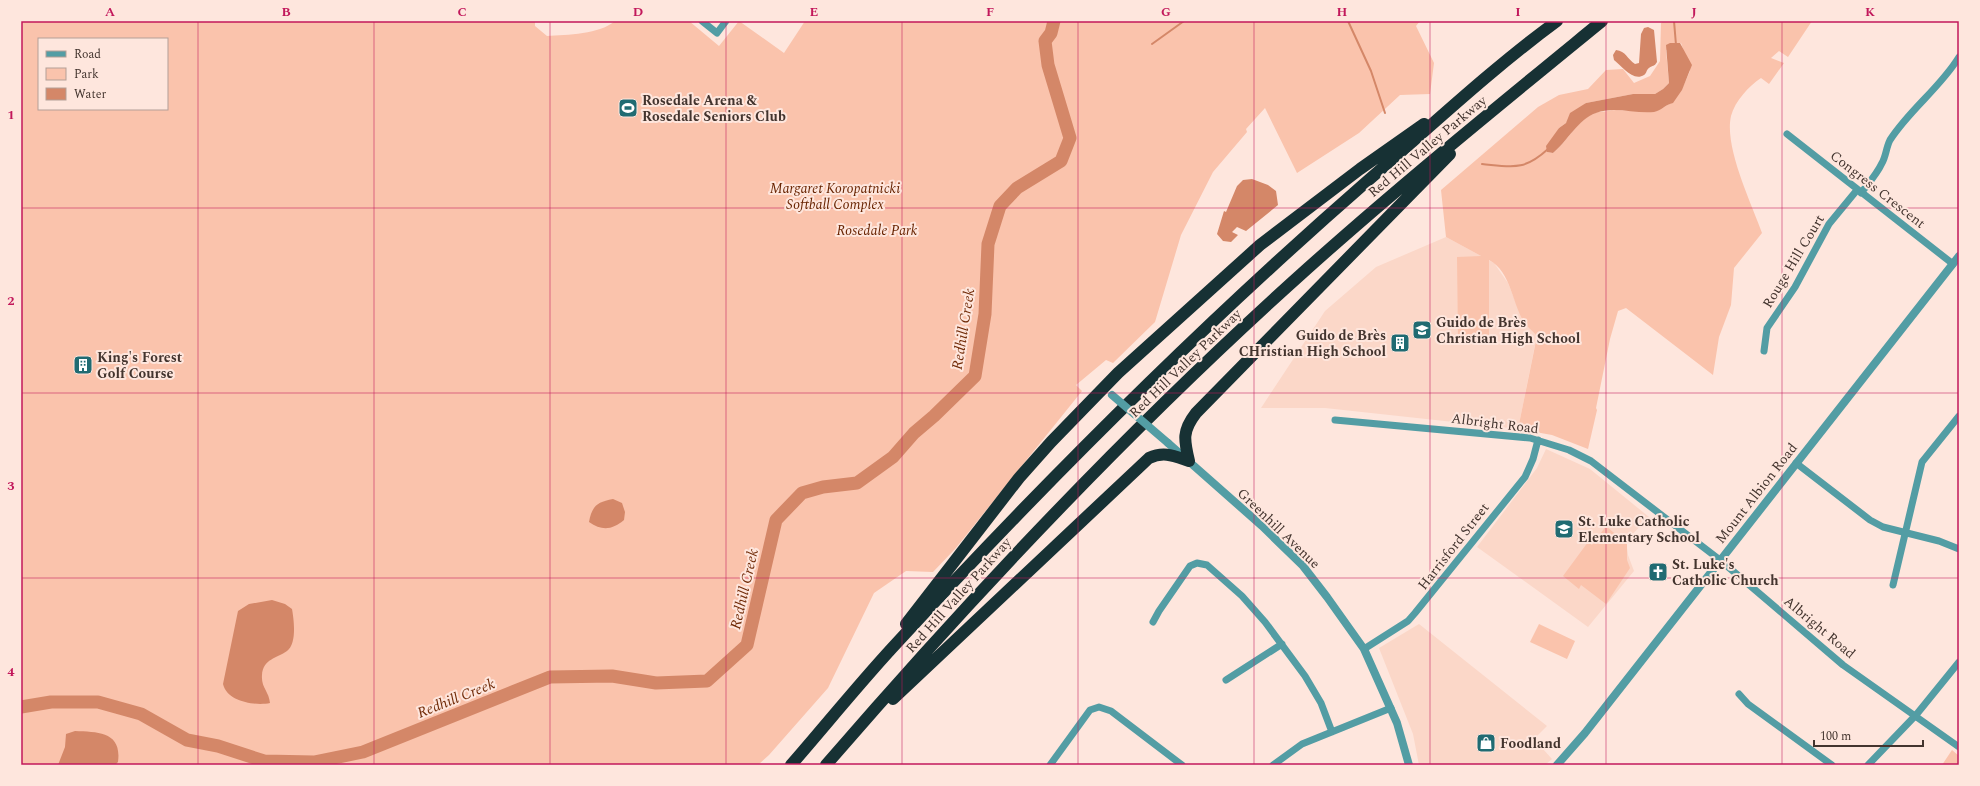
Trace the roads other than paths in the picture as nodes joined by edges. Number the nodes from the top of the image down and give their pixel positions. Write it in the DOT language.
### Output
graph roads {
  1 [pos="702,21"];
  2 [pos="726,21"];
  3 [pos="1557,21"];
  4 [pos="1602,21"];
  5 [pos="1959,58"];
  6 [pos="1442,114"];
  7 [pos="1486,116"];
  8 [pos="1787,134"];
  9 [pos="1859,192"];
  10 [pos="1959,256"];
  11 [pos="1952,264"];
  12 [pos="1764,351"];
  13 [pos="1108,391"];
  14 [pos="1959,416"];
  15 [pos="1335,420"];
  16 [pos="1538,440"];
  17 [pos="1189,461"];
  18 [pos="1796,463"];
  19 [pos="1906,533"];
  20 [pos="1959,549"];
  21 [pos="1720,560"];
  22 [pos="1893,585"];
  23 [pos="1153,622"];
  24 [pos="1282,644"];
  25 [pos="891,649"];
  26 [pos="1364,649"];
  27 [pos="1959,662"];
  28 [pos="1226,680"];
  29 [pos="1739,694"];
  30 [pos="1391,708"];
  31 [pos="1916,715"];
  32 [pos="1332,732"];
  33 [pos="848,740"];
  34 [pos="1959,747"];
  35 [pos="791,765"];
  36 [pos="826,765"];
  37 [pos="1050,765"];
  38 [pos="1182,765"];
  39 [pos="1273,765"];
  40 [pos="1409,765"];
  41 [pos="1557,765"];
  42 [pos="1832,765"];
  43 [pos="1868,765"];
  1 -- 2 [label="street"];
  3 -- 6 [label="highway, Red Hill Valley Parkway"];
  4 -- 7 [label="highway, Red Hill Valley Parkway"];
  5 -- 9 [label="street, Rouge Hill Court"];
  6 -- 13 [label="highway"];
  6 -- 25 [label="highway, Red Hill Valley Parkway"];
  7 -- 17 [label="highway"];
  7 -- 33 [label="highway, Red Hill Valley Parkway"];
  8 -- 9 [label="street, Congress Crescent"];
  9 -- 11 [label="street, Congress Crescent"];
  9 -- 12 [label="street, Rouge Hill Court"];
  10 -- 11 [label="street, Mount Albion Road"];
  11 -- 18 [label="street, Mount Albion Road"];
  13 -- 17 [label="street, Greenhill Avenue, bridge"];
  13 -- 25 [label="highway"];
  14 -- 19 [label="street"];
  15 -- 16 [label="street, Albright Road"];
  16 -- 21 [label="street, Albright Road"];
  16 -- 26 [label="street, Harrisford Street"];
  17 -- 26 [label="street, Greenhill Avenue"];
  17 -- 33 [label="highway"];
  18 -- 19 [label="street"];
  18 -- 21 [label="street, Mount Albion Road"];
  19 -- 20 [label="street"];
  19 -- 22 [label="street"];
  21 -- 31 [label="street, Albright Road"];
  21 -- 41 [label="street, Mount Albion Road"];
  23 -- 24 [label="street"];
  24 -- 28 [label="street"];
  24 -- 32 [label="street"];
  25 -- 35 [label="highway, Red Hill Valley Parkway"];
  26 -- 30 [label="street, Greenhill Avenue"];
  27 -- 31 [label="street"];
  29 -- 42 [label="street"];
  30 -- 32 [label="street"];
  30 -- 40 [label="street, Greenhill Avenue"];
  31 -- 34 [label="street, Albright Road"];
  31 -- 43 [label="street"];
  32 -- 39 [label="street"];
  33 -- 36 [label="highway, Red Hill Valley Parkway"];
  37 -- 38 [label="street"];
}
